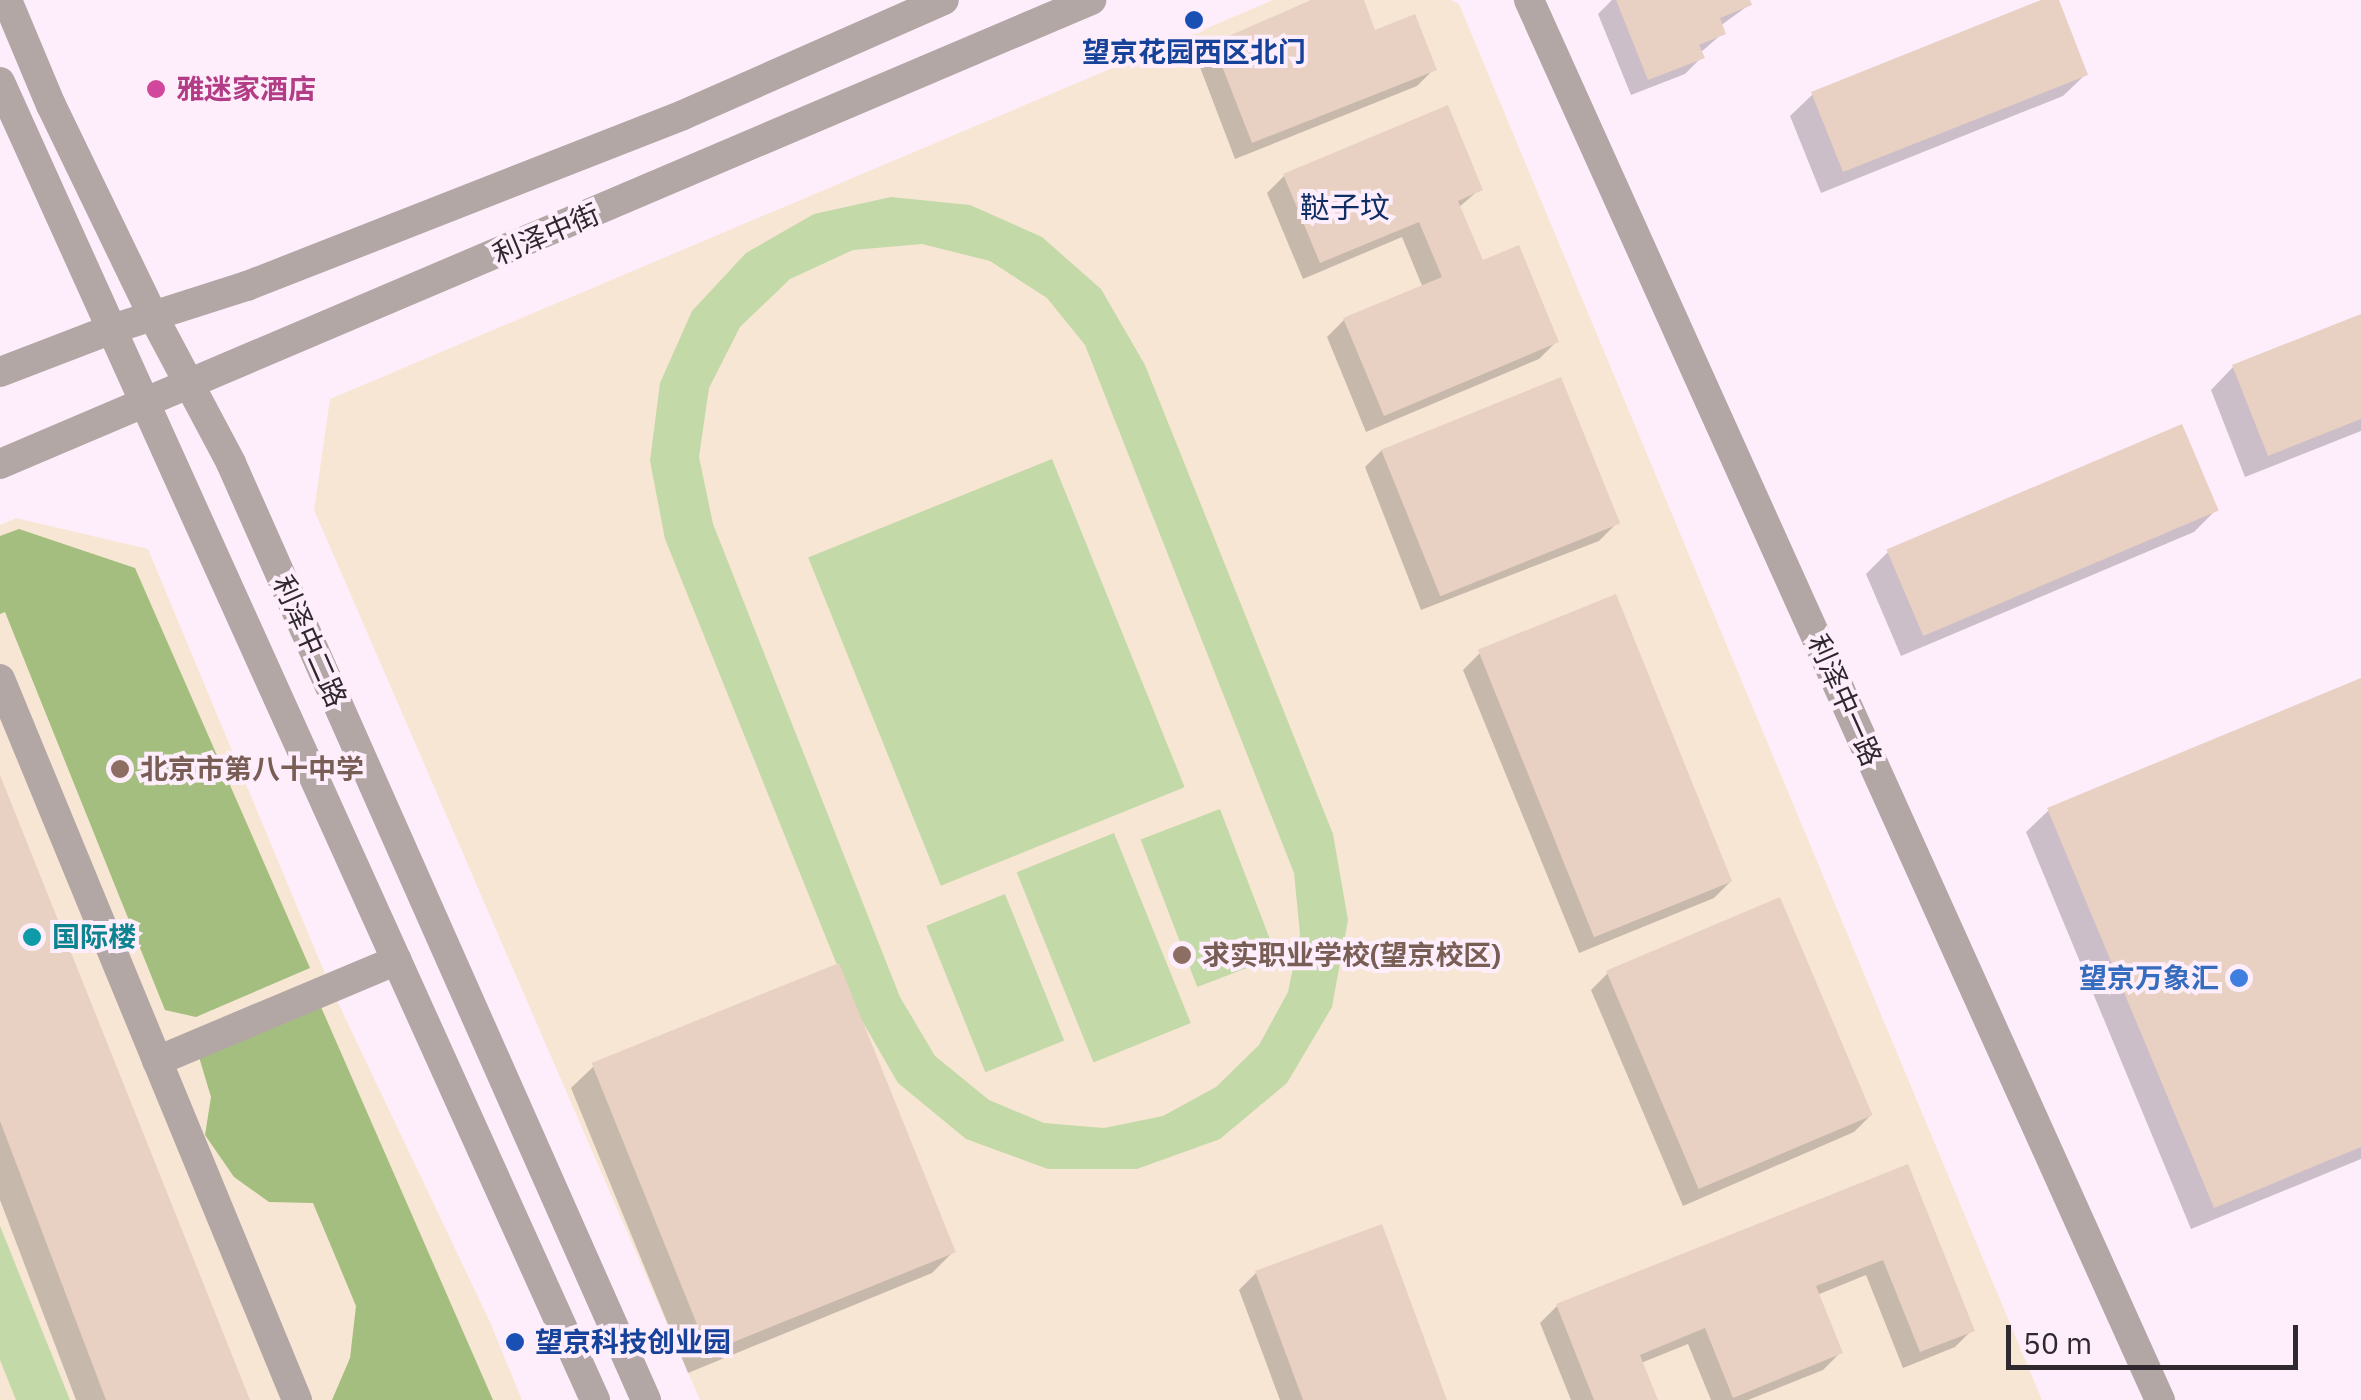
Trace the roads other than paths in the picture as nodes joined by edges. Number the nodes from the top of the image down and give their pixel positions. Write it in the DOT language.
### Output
graph roads {
  1 [pos="7,0"];
  2 [pos="944,0"];
  3 [pos="1091,0"];
  4 [pos="1529,0"];
  5 [pos="0,82"];
  6 [pos="153,316"];
  7 [pos="112,329"];
  8 [pos="0,372"];
  9 [pos="189,385"];
  10 [pos="145,403"];
  11 [pos="0,464"];
  12 [pos="0,680"];
  13 [pos="397,960"];
  14 [pos="157,1061"];
  15 [pos="297,1400"];
  16 [pos="595,1400"];
  17 [pos="646,1400"];
  18 [pos="2160,1400"];
  1 -- 6 [label="street, 利泽中二路"];
  2 -- 6 [label="street"];
  3 -- 9 [label="street, 利泽中街"];
  4 -- 18 [label="street, 利泽中一路"];
  5 -- 7 [label="street, 利泽中二路"];
  6 -- 7 [label="street"];
  6 -- 9 [label="street, 利泽中二路"];
  7 -- 8 [label="street"];
  7 -- 10 [label="street, 利泽中二路"];
  9 -- 10 [label="street, 利泽中街"];
  9 -- 17 [label="street, 利泽中二路"];
  10 -- 11 [label="street, 利泽中街"];
  10 -- 13 [label="street, 利泽中二路"];
  12 -- 14 [label="street"];
  13 -- 14 [label="street"];
  13 -- 16 [label="street, 利泽中二路"];
  14 -- 15 [label="street"];
}
